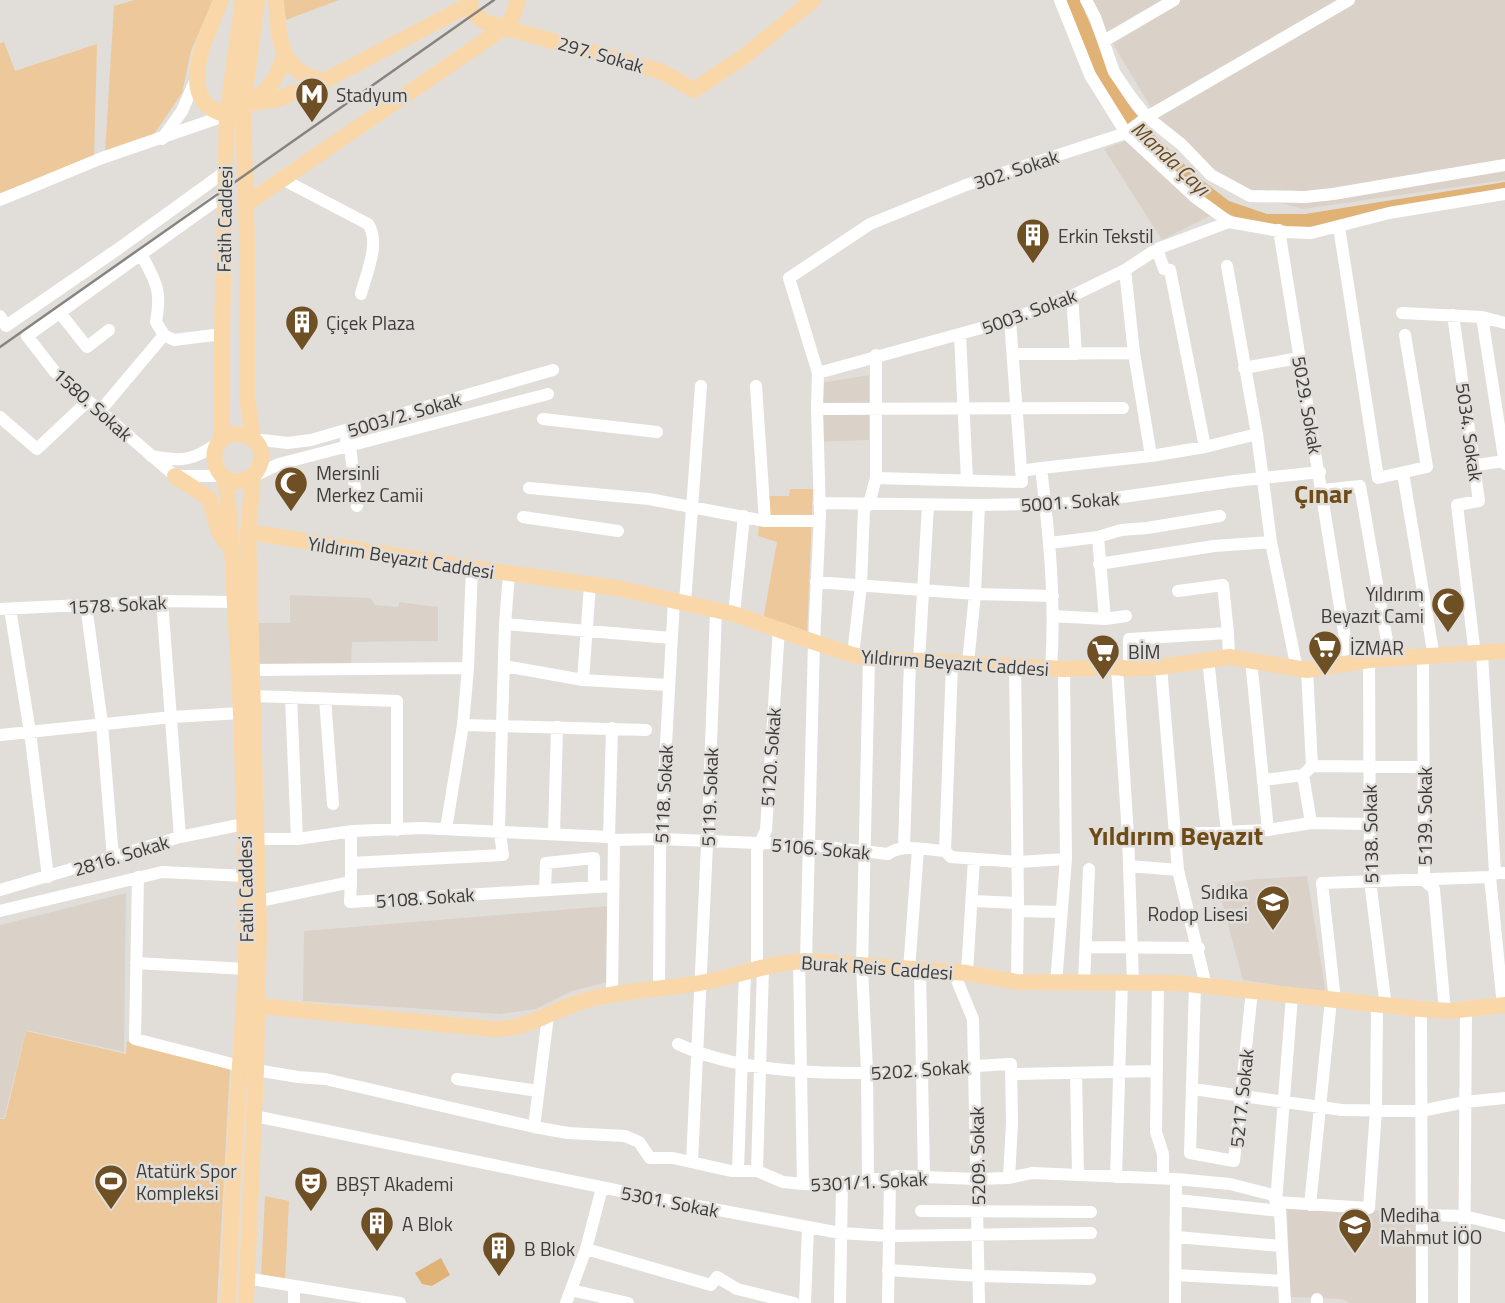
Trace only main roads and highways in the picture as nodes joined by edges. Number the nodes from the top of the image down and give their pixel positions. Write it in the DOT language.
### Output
graph roads {
  1 [pos="221,0"];
  2 [pos="243,0"];
  3 [pos="276,0"];
  4 [pos="518,0"];
  5 [pos="813,0"];
  6 [pos="468,4"];
  7 [pos="251,11"];
  8 [pos="505,27"];
  9 [pos="279,33"];
  10 [pos="205,41"];
  11 [pos="284,54"];
  12 [pos="324,81"];
  13 [pos="278,99"];
  14 [pos="247,106"];
  15 [pos="227,115"];
  16 [pos="244,143"];
  17 [pos="246,204"];
  18 [pos="222,439"];
  19 [pos="253,439"];
  20 [pos="175,476"];
  21 [pos="223,476"];
  22 [pos="253,476"];
  23 [pos="248,532"];
  24 [pos="232,550"];
  25 [pos="1505,651"];
  26 [pos="251,874"];
  27 [pos="246,969"];
  28 [pos="258,1006"];
  29 [pos="1504,1006"];
  30 [pos="228,1303"];
  31 [pos="246,1303"];
  1 -- 10 [label="main road"];
  2 -- 7 [label="main road, Fatih Caddesi"];
  3 -- 9 [label="main road"];
  4 -- 8 [label="main road"];
  5 -- 8 [label="main road, 297. Sokak"];
  6 -- 8 [label="main road, 297. Sokak"];
  6 -- 12 [label="main road"];
  7 -- 9 [label="main road"];
  7 -- 10 [label="main road"];
  7 -- 14 [label="main road, Fatih Caddesi"];
  7 -- 15 [label="main road, Fatih Caddesi"];
  8 -- 17 [label="main road"];
  9 -- 11 [label="main road"];
  10 -- 15 [label="main road"];
  11 -- 12 [label="main road"];
  11 -- 14 [label="main road"];
  12 -- 13 [label="main road"];
  13 -- 14 [label="main road"];
  13 -- 16 [label="main road"];
  14 -- 15 [label="main road"];
  14 -- 16 [label="main road, Fatih Caddesi"];
  15 -- 18 [label="main road, Fatih Caddesi"];
  16 -- 17 [label="main road, Fatih Caddesi"];
  17 -- 19 [label="main road, Fatih Caddesi"];
  18 -- 19 [label="main road"];
  18 -- 21 [label="main road"];
  19 -- 22 [label="main road"];
  20 -- 24 [label="main road"];
  21 -- 22 [label="main road"];
  21 -- 24 [label="main road, Fatih Caddesi"];
  22 -- 23 [label="main road, Fatih Caddesi"];
  23 -- 25 [label="main road, Yıldırım Beyazıt Caddesi"];
  23 -- 26 [label="main road, Fatih Caddesi"];
  24 -- 26 [label="main road, Fatih Caddesi"];
  26 -- 27 [label="main road, Fatih Caddesi"];
  26 -- 28 [label="main road"];
  27 -- 28 [label="main road"];
  27 -- 30 [label="main road, Fatih Caddesi"];
  28 -- 29 [label="main road, Burak Reis Caddesi"];
  28 -- 31 [label="main road"];
}
